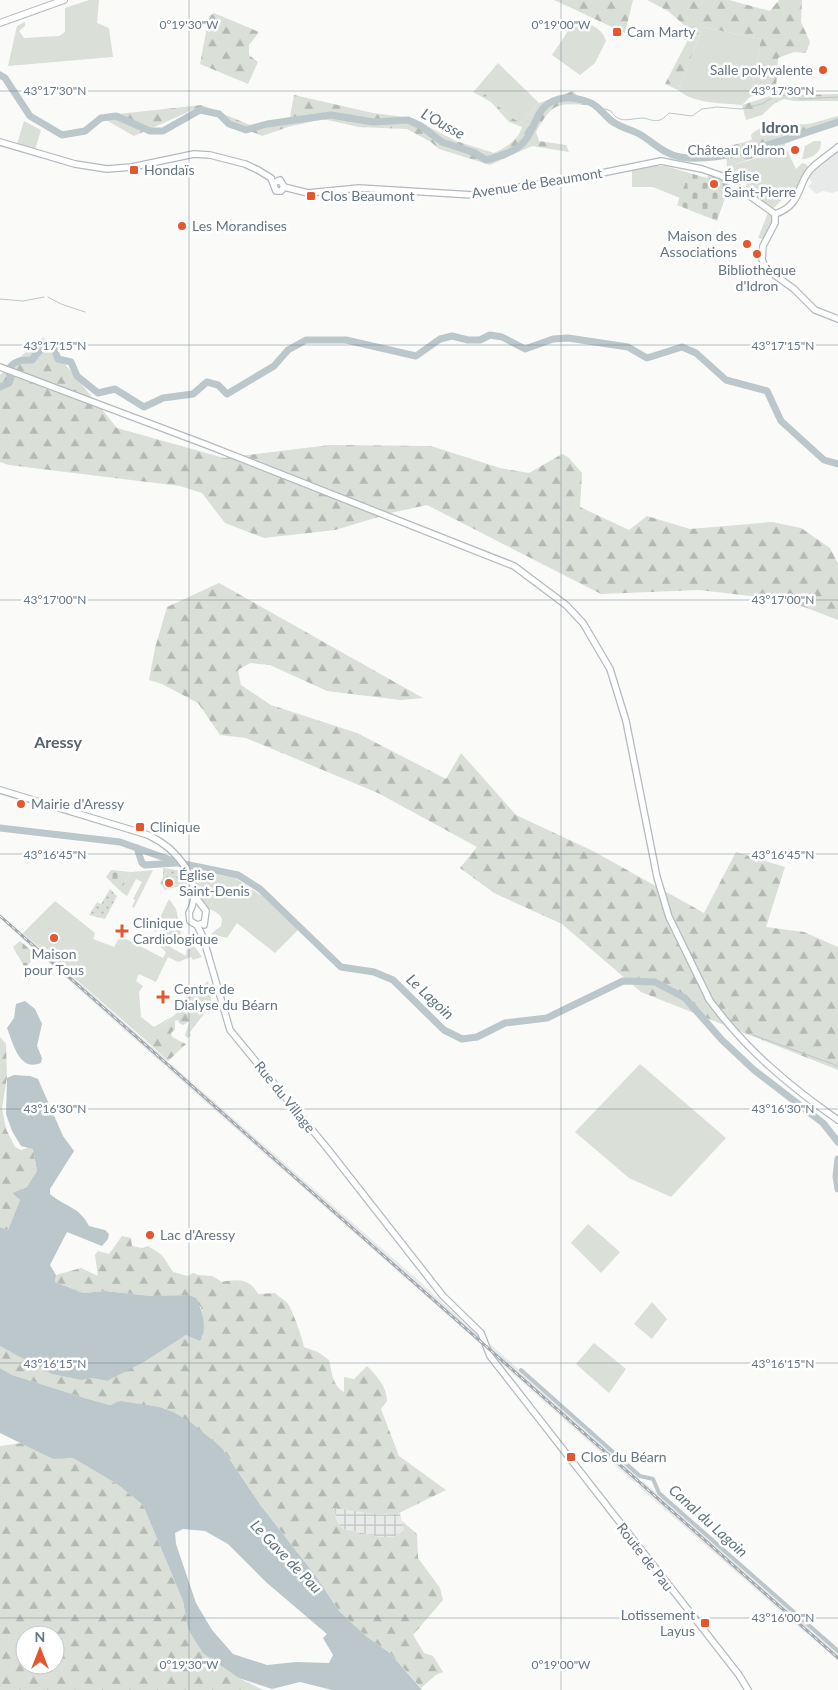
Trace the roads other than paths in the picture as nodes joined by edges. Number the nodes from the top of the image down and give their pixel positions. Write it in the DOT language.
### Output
graph roads {
  1 [pos="64,0"];
  2 [pos="0,23"];
  3 [pos="0,142"];
  4 [pos="838,148"];
  5 [pos="775,214"];
  6 [pos="838,319"];
  7 [pos="3,367"];
  8 [pos="0,790"];
  9 [pos="194,895"];
  10 [pos="201,907"];
  11 [pos="192,908"];
  12 [pos="204,923"];
  13 [pos="197,925"];
  14 [pos="203,937"];
  15 [pos="838,1120"];
  16 [pos="541,1423"];
  17 [pos="748,1690"];
  1 -- 2 [label="main road"];
  3 -- 5 [label="main road, Avenue de Beaumont"];
  4 -- 5 [label="main road"];
  5 -- 6 [label="main road"];
  7 -- 15 [label="main road"];
  8 -- 9 [label="main road"];
  9 -- 10 [label="main road"];
  9 -- 11 [label="main road"];
  10 -- 11 [label="main road"];
  10 -- 12 [label="main road"];
  11 -- 13 [label="main road"];
  12 -- 13 [label="main road"];
  12 -- 14 [label="main road, Rue du Village"];
  13 -- 14 [label="main road, Rue du Village"];
  14 -- 16 [label="main road, Rue du Village"];
  16 -- 17 [label="main road, Route de Pau"];
}
